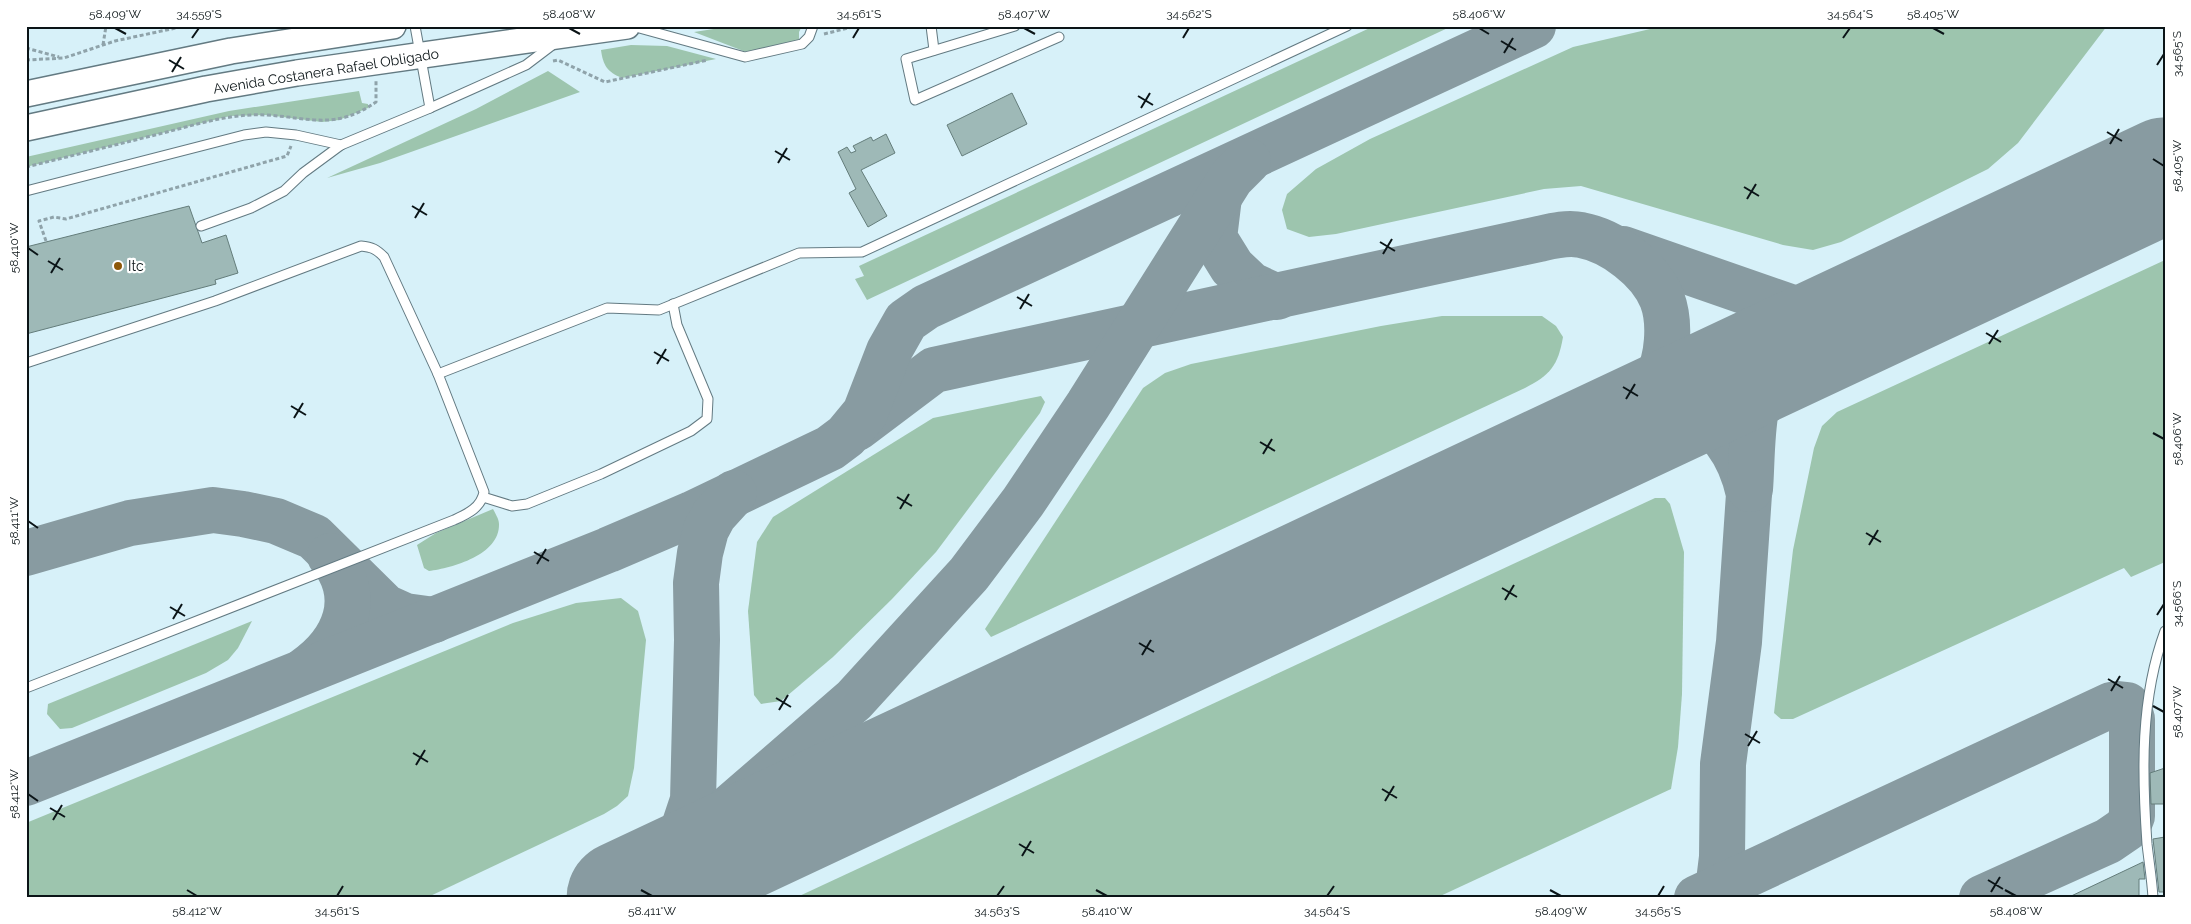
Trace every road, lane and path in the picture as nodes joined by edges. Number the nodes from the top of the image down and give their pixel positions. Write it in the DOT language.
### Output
graph roads {
  1 [pos="106,26"];
  2 [pos="185,26"];
  3 [pos="393,26"];
  4 [pos="415,26"];
  5 [pos="628,26"];
  6 [pos="632,26"];
  7 [pos="813,26"];
  8 [pos="856,26"];
  9 [pos="931,26"];
  10 [pos="1015,26"];
  11 [pos="1347,26"];
  12 [pos="563,37"];
  13 [pos="809,37"];
  14 [pos="1059,37"];
  15 [pos="103,45"];
  16 [pos="26,48"];
  17 [pos="934,50"];
  18 [pos="736,55"];
  19 [pos="421,56"];
  20 [pos="64,58"];
  21 [pos="26,60"];
  22 [pos="526,65"];
  23 [pos="386,80"];
  24 [pos="366,82"];
  25 [pos="32,91"];
  26 [pos="430,108"];
  27 [pos="26,128"];
  28 [pos="296,135"];
  29 [pos="341,145"];
  30 [pos="26,191"];
  31 [pos="201,226"];
  32 [pos="46,241"];
  33 [pos="673,304"];
  34 [pos="26,363"];
  35 [pos="438,374"];
  36 [pos="483,498"];
  37 [pos="2165,631"];
  38 [pos="26,688"];
  39 [pos="2153,898"];
  1 -- 15 [label="path"];
  2 -- 15 [label="path"];
  3 -- 25 [label="main road"];
  4 -- 19 [label="lane"];
  5 -- 12 [label="main road, Avenida Costanera Rafael Obligado"];
  6 -- 18 [label="lane"];
  7 -- 13 [label="lane"];
  8 -- 13 [label="path"];
  9 -- 17 [label="lane"];
  10 -- 17 [label="lane"];
  11 -- 33 [label="lane"];
  12 -- 19 [label="main road, Avenida Costanera Rafael Obligado"];
  12 -- 22 [label="lane"];
  13 -- 18 [label="lane"];
  14 -- 17 [label="lane"];
  15 -- 20 [label="path"];
  16 -- 20 [label="path"];
  18 -- 22 [label="path"];
  19 -- 26 [label="lane"];
  19 -- 27 [label="main road, Avenida Costanera Rafael Obligado"];
  20 -- 21 [label="path"];
  22 -- 26 [label="lane"];
  23 -- 24 [label="path"];
  26 -- 29 [label="lane"];
  28 -- 29 [label="lane"];
  28 -- 30 [label="lane"];
  28 -- 32 [label="path"];
  29 -- 31 [label="lane"];
  33 -- 35 [label="lane"];
  33 -- 36 [label="lane"];
  34 -- 35 [label="lane"];
  35 -- 36 [label="lane"];
  36 -- 38 [label="lane"];
  37 -- 39 [label="lane"];
}
